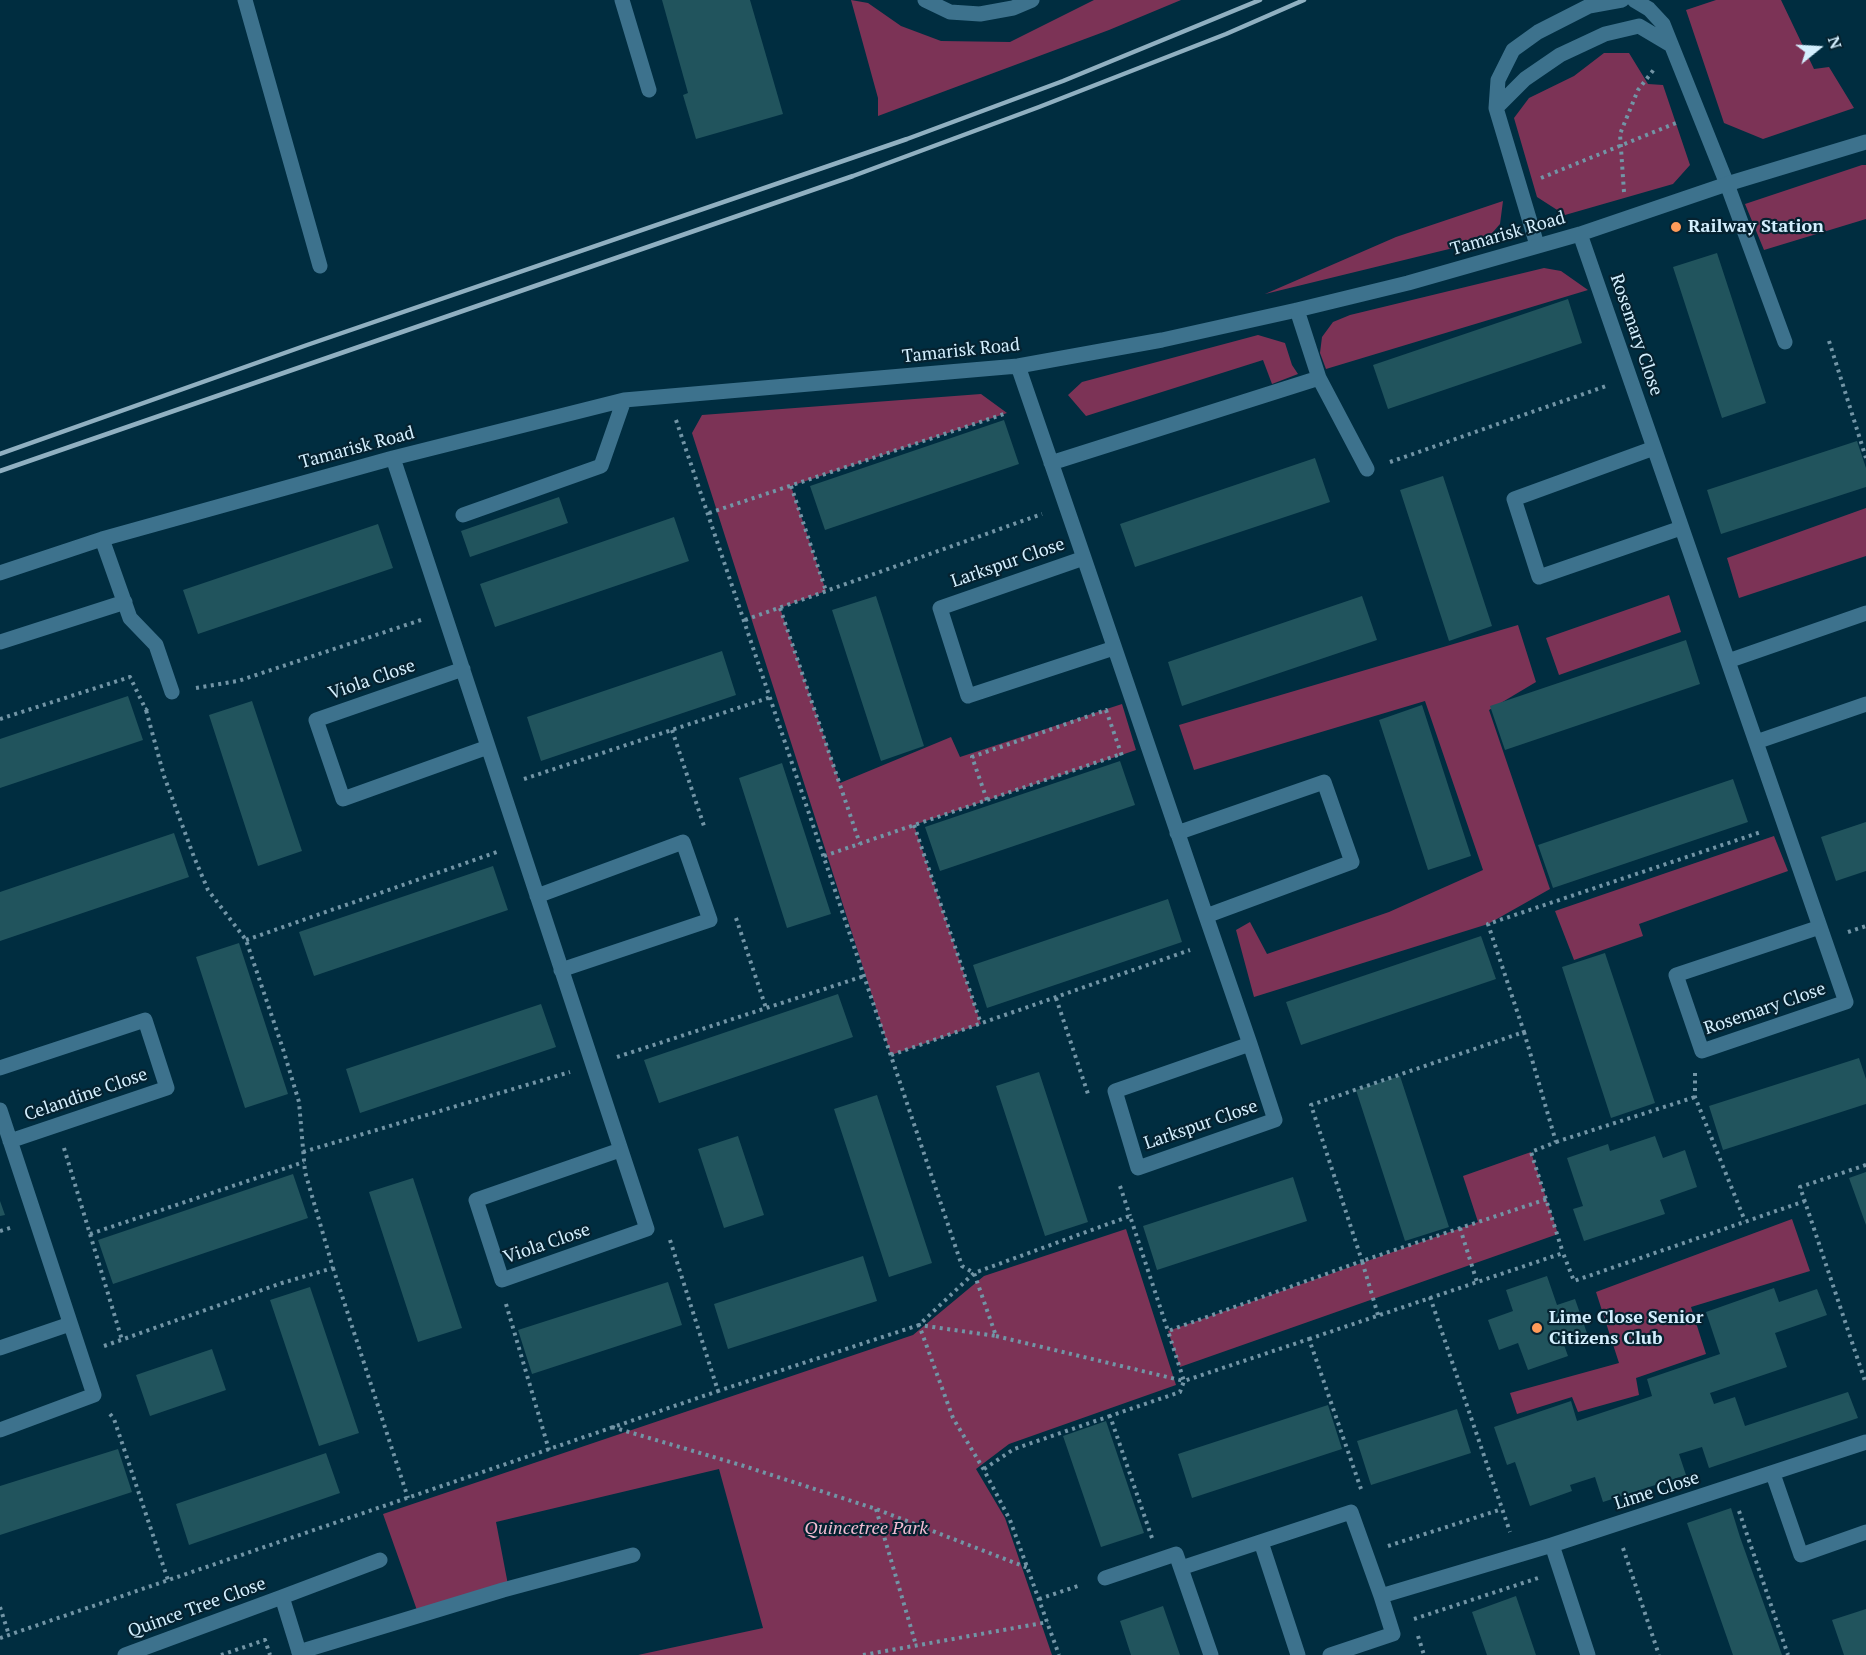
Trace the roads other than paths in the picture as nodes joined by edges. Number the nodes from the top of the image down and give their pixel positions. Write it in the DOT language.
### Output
graph roads {
  1 [pos="244,0"];
  2 [pos="622,0"];
  3 [pos="926,0"];
  4 [pos="1032,0"];
  5 [pos="1622,0"];
  6 [pos="1634,0"];
  7 [pos="1671,45"];
  8 [pos="649,90"];
  9 [pos="1496,108"];
  10 [pos="1866,142"];
  11 [pos="1727,184"];
  12 [pos="1580,234"];
  13 [pos="1537,245"];
  14 [pos="320,266"];
  15 [pos="1297,310"];
  16 [pos="1785,342"];
  17 [pos="1018,366"];
  18 [pos="1319,378"];
  19 [pos="624,400"];
  20 [pos="1654,448"];
  21 [pos="393,458"];
  22 [pos="1051,463"];
  23 [pos="1367,469"];
  24 [pos="463,515"];
  25 [pos="1682,528"];
  26 [pos="102,540"];
  27 [pos="1084,558"];
  28 [pos="0,573"];
  29 [pos="124,602"];
  30 [pos="1866,613"];
  31 [pos="0,642"];
  32 [pos="1114,648"];
  33 [pos="1728,661"];
  34 [pos="463,669"];
  35 [pos="172,692"];
  36 [pos="1866,704"];
  37 [pos="1756,742"];
  38 [pos="488,747"];
  39 [pos="1177,833"];
  40 [pos="537,896"];
  41 [pos="1206,916"];
  42 [pos="1820,927"];
  43 [pos="561,970"];
  44 [pos="1250,1044"];
  45 [pos="0,1068"];
  46 [pos="0,1110"];
  47 [pos="10,1141"];
  48 [pos="620,1150"];
  49 [pos="70,1324"];
  50 [pos="0,1347"];
  51 [pos="0,1430"];
  52 [pos="1866,1442"];
  53 [pos="1773,1474"];
  54 [pos="1866,1532"];
  55 [pos="1261,1542"];
  56 [pos="1552,1545"];
  57 [pos="633,1555"];
  58 [pos="380,1560"];
  59 [pos="1181,1568"];
  60 [pos="1105,1578"];
  61 [pos="1381,1596"];
  62 [pos="282,1597"];
  63 [pos="300,1653"];
  64 [pos="125,1655"];
  65 [pos="1210,1655"];
  66 [pos="1298,1655"];
  67 [pos="1330,1655"];
  68 [pos="1588,1655"];
  1 -- 14 [label="street"];
  2 -- 8 [label="street"];
  3 -- 4 [label="street"];
  5 -- 9 [label="street"];
  6 -- 7 [label="street"];
  7 -- 9 [label="street"];
  7 -- 11 [label="street"];
  9 -- 13 [label="street"];
  10 -- 11 [label="street, Tamarisk Road"];
  11 -- 12 [label="street, Tamarisk Road"];
  11 -- 16 [label="street"];
  12 -- 13 [label="street, Tamarisk Road"];
  12 -- 20 [label="street, Rosemary Close"];
  13 -- 15 [label="street, Tamarisk Road"];
  15 -- 17 [label="street, Tamarisk Road"];
  15 -- 18 [label="street"];
  17 -- 19 [label="street, Tamarisk Road"];
  17 -- 22 [label="street, Larkspur Close"];
  18 -- 22 [label="street"];
  18 -- 23 [label="street"];
  19 -- 21 [label="street, Tamarisk Road"];
  19 -- 24 [label="street"];
  20 -- 25 [label="street, Rosemary Close"];
  20 -- 25 [label="street"];
  21 -- 26 [label="street, Tamarisk Road"];
  21 -- 34 [label="street, Viola Close"];
  22 -- 27 [label="street, Larkspur Close"];
  25 -- 33 [label="street, Rosemary Close"];
  26 -- 28 [label="street, Tamarisk Road"];
  26 -- 29 [label="street"];
  27 -- 32 [label="street, Larkspur Close"];
  27 -- 32 [label="street, Larkspur Close"];
  29 -- 31 [label="street"];
  29 -- 35 [label="street"];
  30 -- 33 [label="street"];
  32 -- 39 [label="street, Larkspur Close"];
  33 -- 37 [label="street, Rosemary Close"];
  34 -- 38 [label="street, Viola Close"];
  34 -- 38 [label="street, Viola Close"];
  36 -- 37 [label="street"];
  37 -- 42 [label="street, Rosemary Close"];
  38 -- 40 [label="street, Viola Close"];
  39 -- 41 [label="street, Larkspur Close"];
  39 -- 41 [label="street"];
  40 -- 43 [label="street, Viola Close"];
  40 -- 43 [label="street"];
  41 -- 44 [label="street, Larkspur Close"];
  42 -- 42 [label="street, Rosemary Close"];
  43 -- 48 [label="street, Viola Close"];
  44 -- 44 [label="street, Larkspur Close"];
  45 -- 47 [label="street, Celandine Close"];
  46 -- 47 [label="street, Celandine Close"];
  47 -- 49 [label="street, Celandine Close"];
  48 -- 48 [label="street, Viola Close"];
  49 -- 50 [label="street"];
  49 -- 51 [label="street, Celandine Close"];
  52 -- 53 [label="street, Lime Close"];
  53 -- 54 [label="street"];
  53 -- 56 [label="street, Lime Close"];
  55 -- 59 [label="street"];
  55 -- 61 [label="street"];
  55 -- 66 [label="street"];
  56 -- 61 [label="street, Lime Close"];
  56 -- 68 [label="street"];
  57 -- 63 [label="street"];
  58 -- 62 [label="street, Quince Tree Close"];
  59 -- 60 [label="street"];
  59 -- 65 [label="street"];
  61 -- 67 [label="street"];
  62 -- 63 [label="street, Quince Tree Close"];
  62 -- 64 [label="street, Quince Tree Close"];
}
